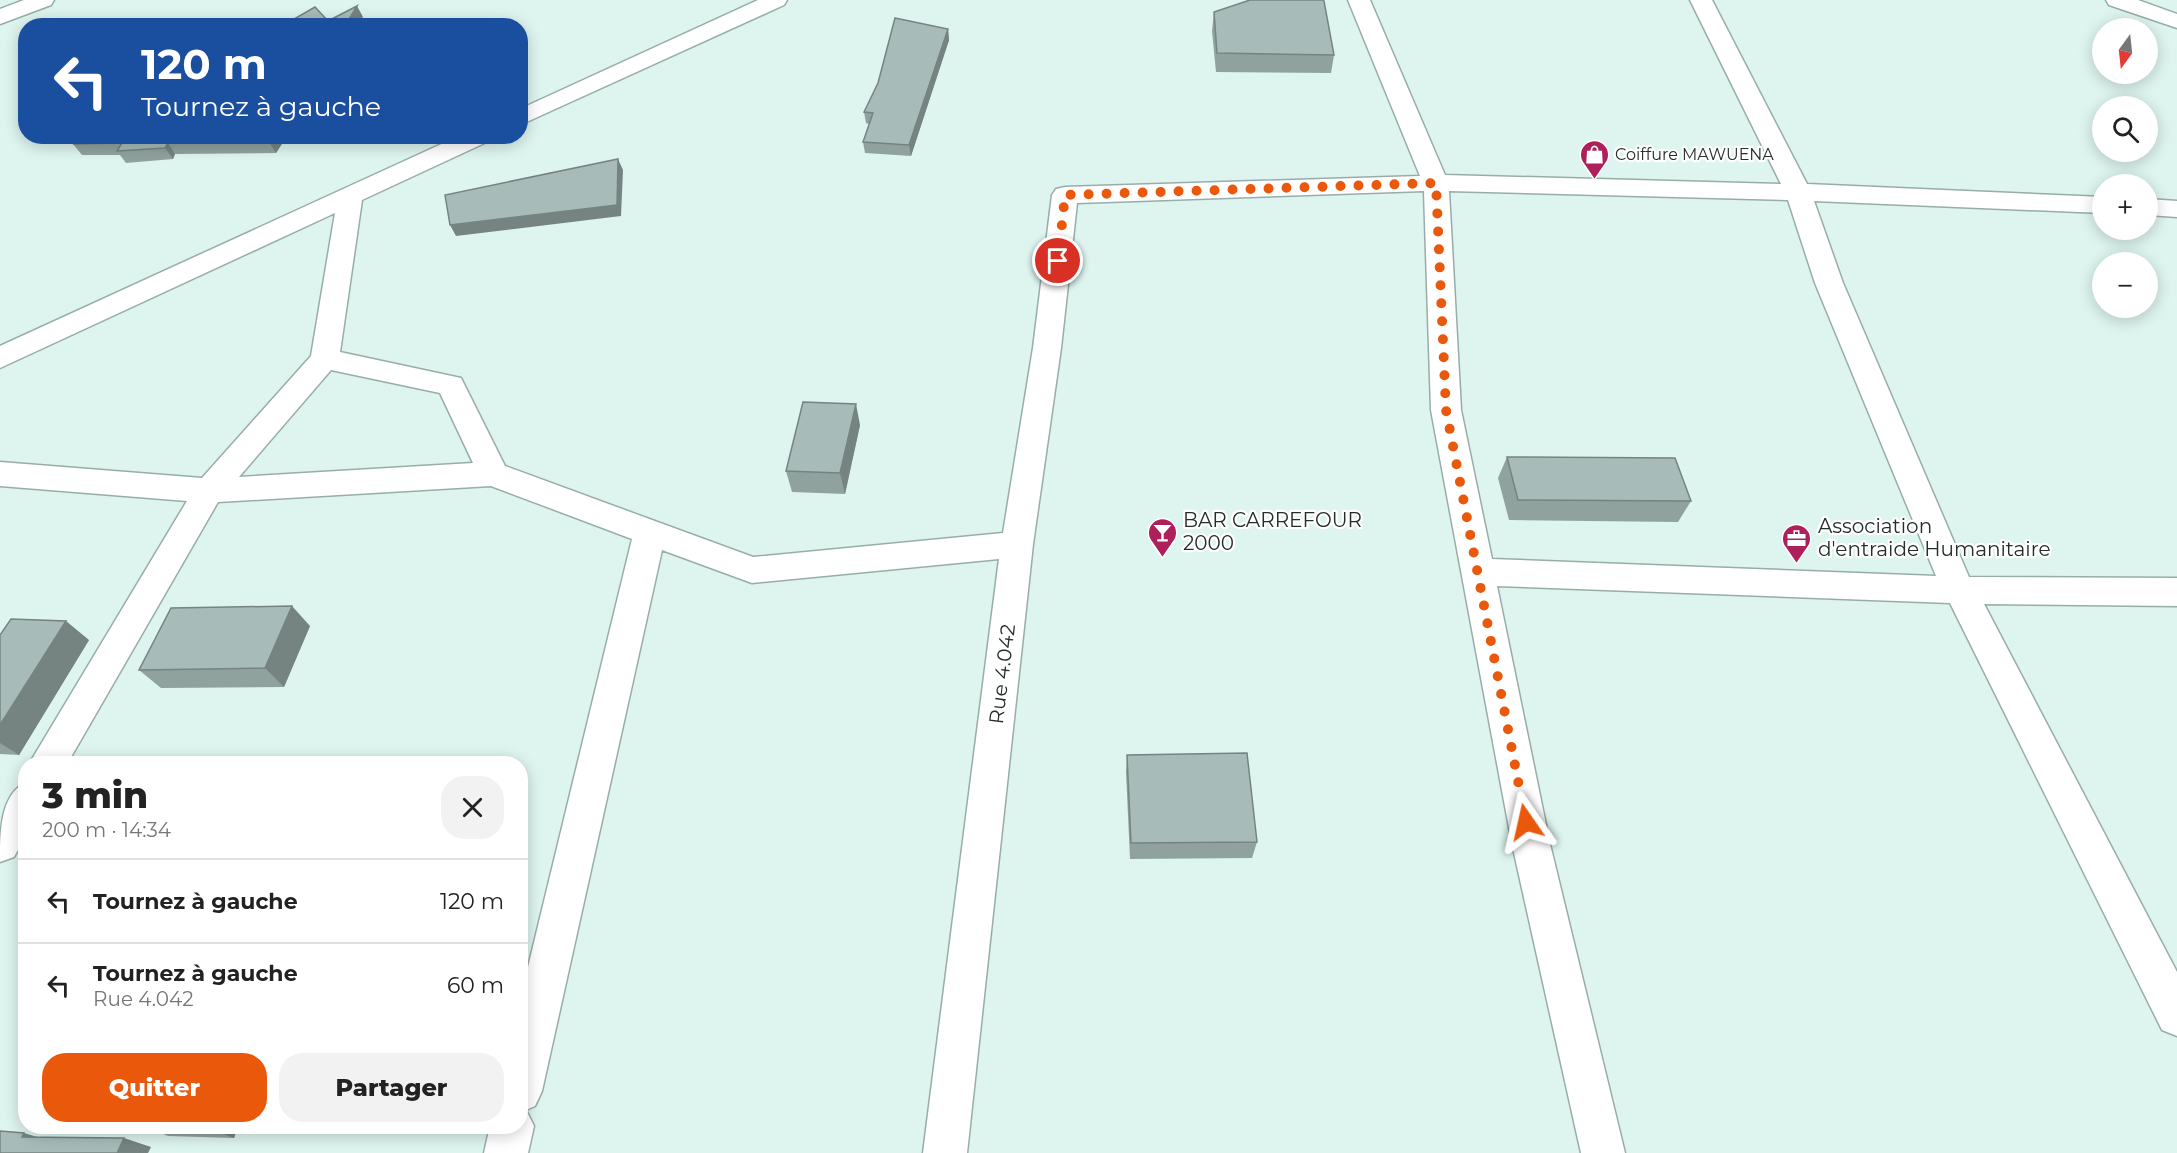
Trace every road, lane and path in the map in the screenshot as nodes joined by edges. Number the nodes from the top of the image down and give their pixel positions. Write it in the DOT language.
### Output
graph roads {
  1 [pos="43,0"];
  2 [pos="776,0"];
  3 [pos="1359,0"];
  4 [pos="1701,0"];
  5 [pos="2117,0"];
  6 [pos="0,17"];
  7 [pos="2177,21"];
  8 [pos="528,114"];
  9 [pos="463,144"];
  10 [pos="1436,183"];
  11 [pos="1798,192"];
  12 [pos="350,197"];
  13 [pos="2092,205"];
  14 [pos="2162,208"];
  15 [pos="2177,232"];
  16 [pos="0,358"];
  17 [pos="325,359"];
  18 [pos="0,474"];
  19 [pos="493,474"];
  20 [pos="210,491"];
  21 [pos="650,532"];
  22 [pos="1017,544"];
  23 [pos="1477,572"];
  24 [pos="1960,590"];
  25 [pos="2177,592"];
  26 [pos="52,756"];
  27 [pos="18,813"];
  28 [pos="0,844"];
  29 [pos="2177,1016"];
  30 [pos="528,1057"];
  31 [pos="510,1134"];
  32 [pos="506,1153"];
  33 [pos="945,1153"];
  34 [pos="1603,1153"];
  1 -- 6 [label="street"];
  2 -- 8 [label="street"];
  3 -- 10 [label="street"];
  4 -- 11 [label="street"];
  5 -- 7 [label="street"];
  9 -- 12 [label="street"];
  10 -- 11 [label="street"];
  10 -- 22 [label="street, Rue 4.042"];
  10 -- 23 [label="street"];
  11 -- 13 [label="street"];
  11 -- 24 [label="street"];
  12 -- 16 [label="street"];
  12 -- 17 [label="street"];
  14 -- 15 [label="street"];
  17 -- 19 [label="street"];
  17 -- 20 [label="street"];
  18 -- 20 [label="street"];
  19 -- 20 [label="street"];
  19 -- 21 [label="street"];
  20 -- 26 [label="street"];
  21 -- 22 [label="street"];
  21 -- 30 [label="street"];
  22 -- 33 [label="street, Rue 4.042"];
  23 -- 24 [label="street"];
  23 -- 34 [label="street"];
  24 -- 25 [label="street"];
  24 -- 29 [label="street"];
  27 -- 28 [label="street"];
  31 -- 32 [label="street"];
}
